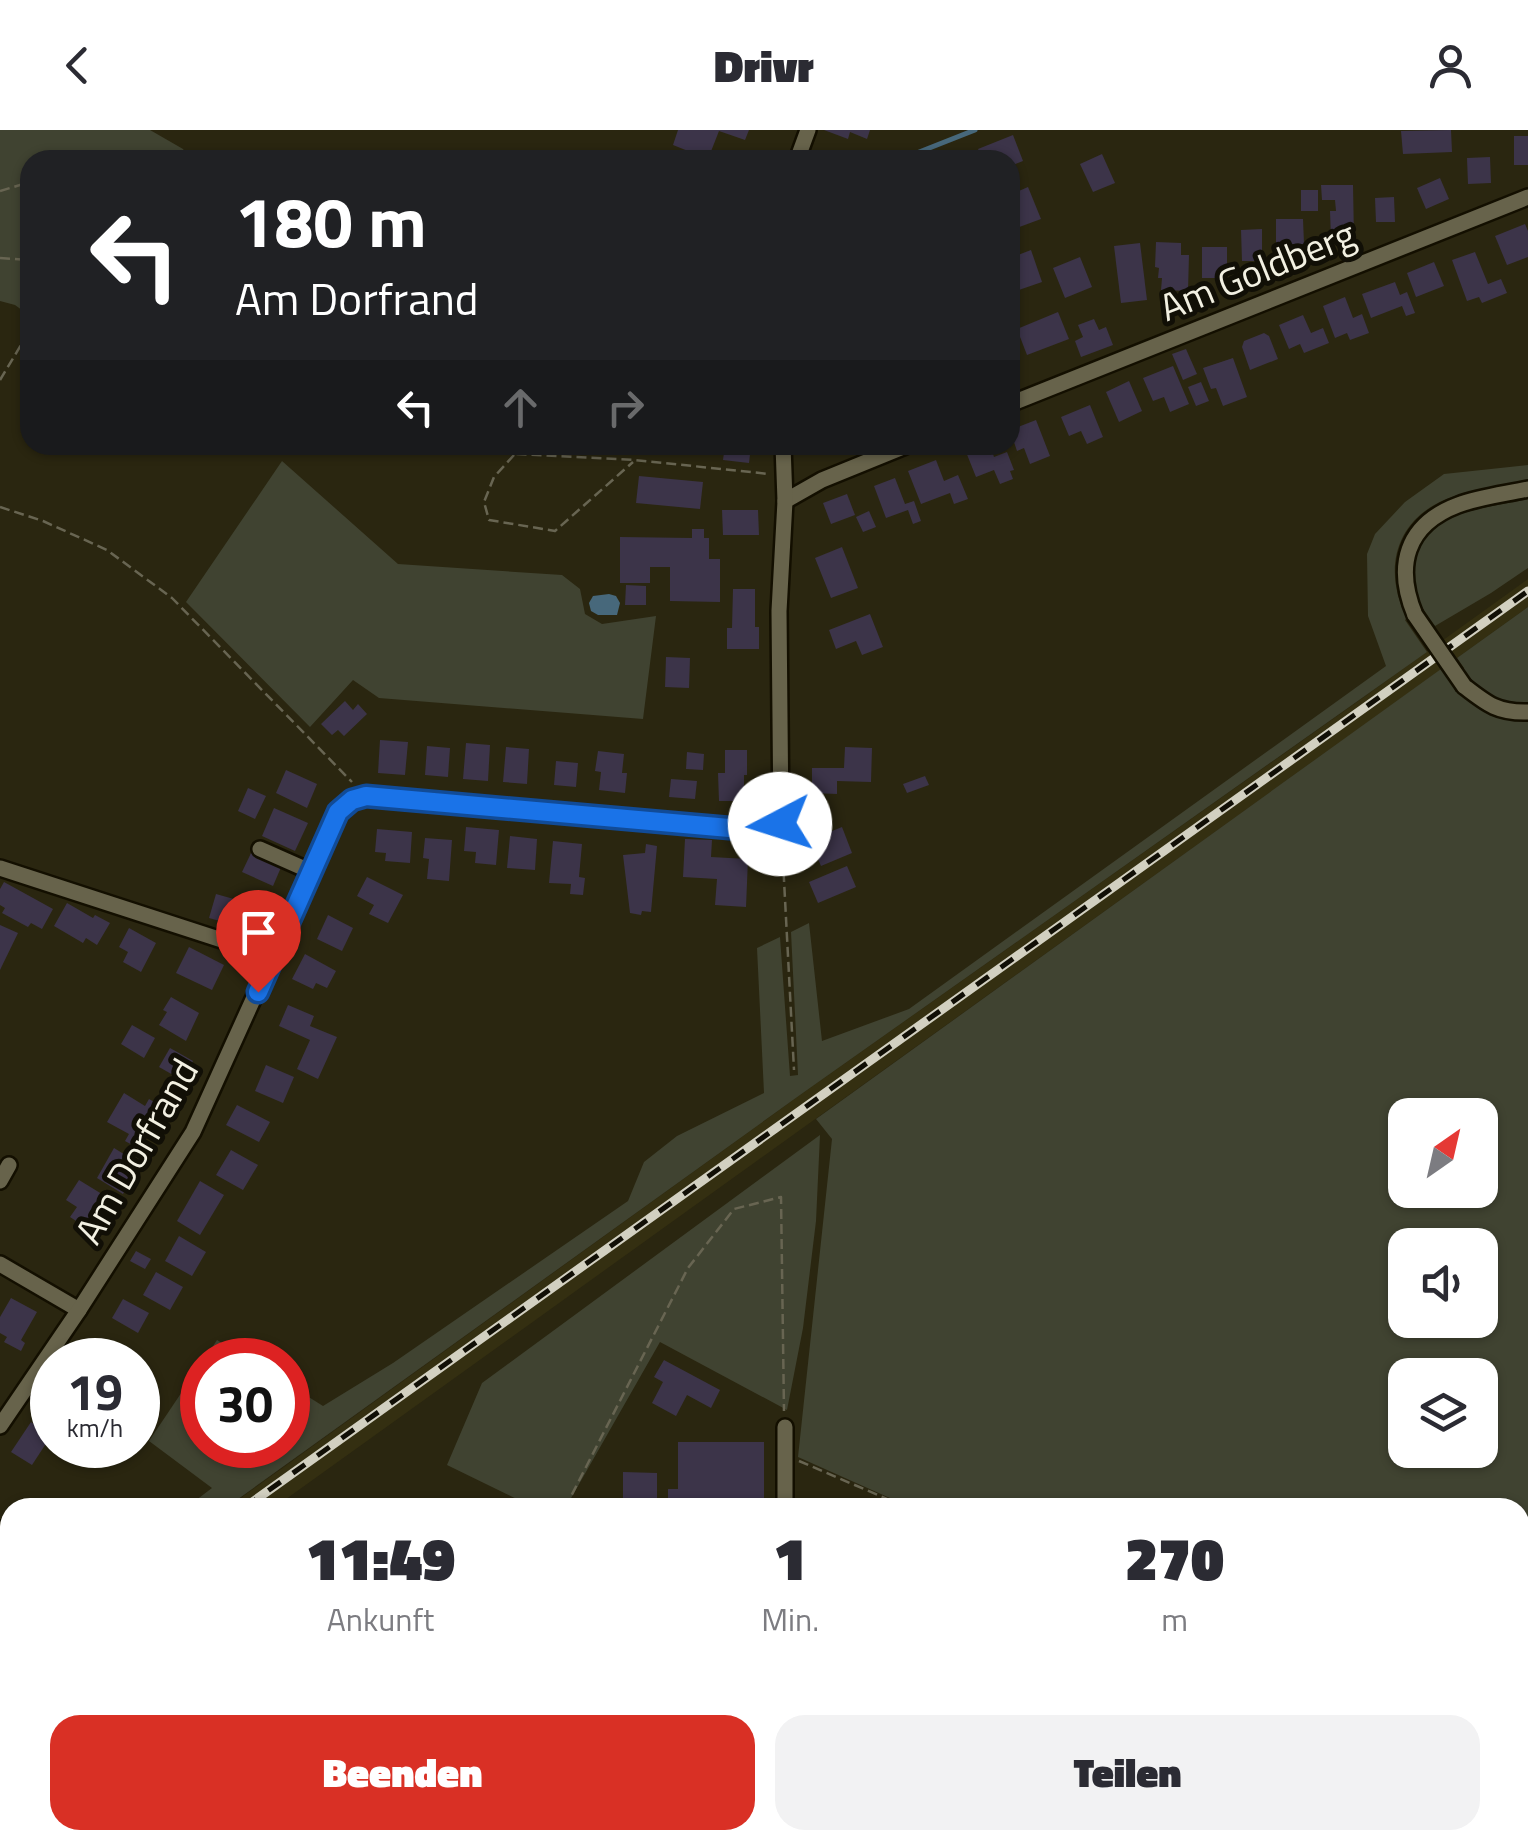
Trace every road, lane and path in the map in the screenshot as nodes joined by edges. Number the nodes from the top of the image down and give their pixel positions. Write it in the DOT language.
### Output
graph roads {
  1 [pos="1528,197"];
  2 [pos="20,347"];
  3 [pos="0,380"];
  4 [pos="1020,400"];
  5 [pos="514,455"];
  6 [pos="535,455"];
  7 [pos="783,455"];
  8 [pos="883,455"];
  9 [pos="636,460"];
  10 [pos="783,476"];
  11 [pos="1528,490"];
  12 [pos="785,502"];
  13 [pos="0,507"];
  14 [pos="1528,712"];
  15 [pos="366,796"];
  16 [pos="780,824"];
  17 [pos="260,850"];
  18 [pos="0,868"];
  19 [pos="312,872"];
  20 [pos="274,957"];
  21 [pos="794,1070"];
  22 [pos="9,1165"];
  23 [pos="0,1181"];
  24 [pos="0,1264"];
  25 [pos="79,1310"];
  26 [pos="3,1415"];
  27 [pos="785,1427"];
  28 [pos="785,1455"];
  29 [pos="570,1498"];
  30 [pos="786,1498"];
  31 [pos="885,1498"];
  1 -- 4 [label="street, Am Goldberg"];
  2 -- 3 [label="path"];
  5 -- 9 [label="path"];
  6 -- 9 [label="path"];
  7 -- 10 [label="street"];
  8 -- 12 [label="street"];
  9 -- 10 [label="path"];
  10 -- 12 [label="street"];
  11 -- 14 [label="street, bridge"];
  12 -- 16 [label="street"];
  13 -- 15 [label="path"];
  15 -- 16 [label="street"];
  15 -- 19 [label="street, Am Dorfrand"];
  16 -- 21 [label="path"];
  17 -- 19 [label="street"];
  18 -- 20 [label="street"];
  19 -- 20 [label="street, Am Dorfrand"];
  20 -- 25 [label="street, Am Dorfrand"];
  22 -- 23 [label="street"];
  24 -- 25 [label="street"];
  25 -- 26 [label="street, Am Dorfrand"];
  27 -- 28 [label="street"];
  27 -- 29 [label="path"];
  28 -- 30 [label="street"];
  28 -- 31 [label="path"];
}
